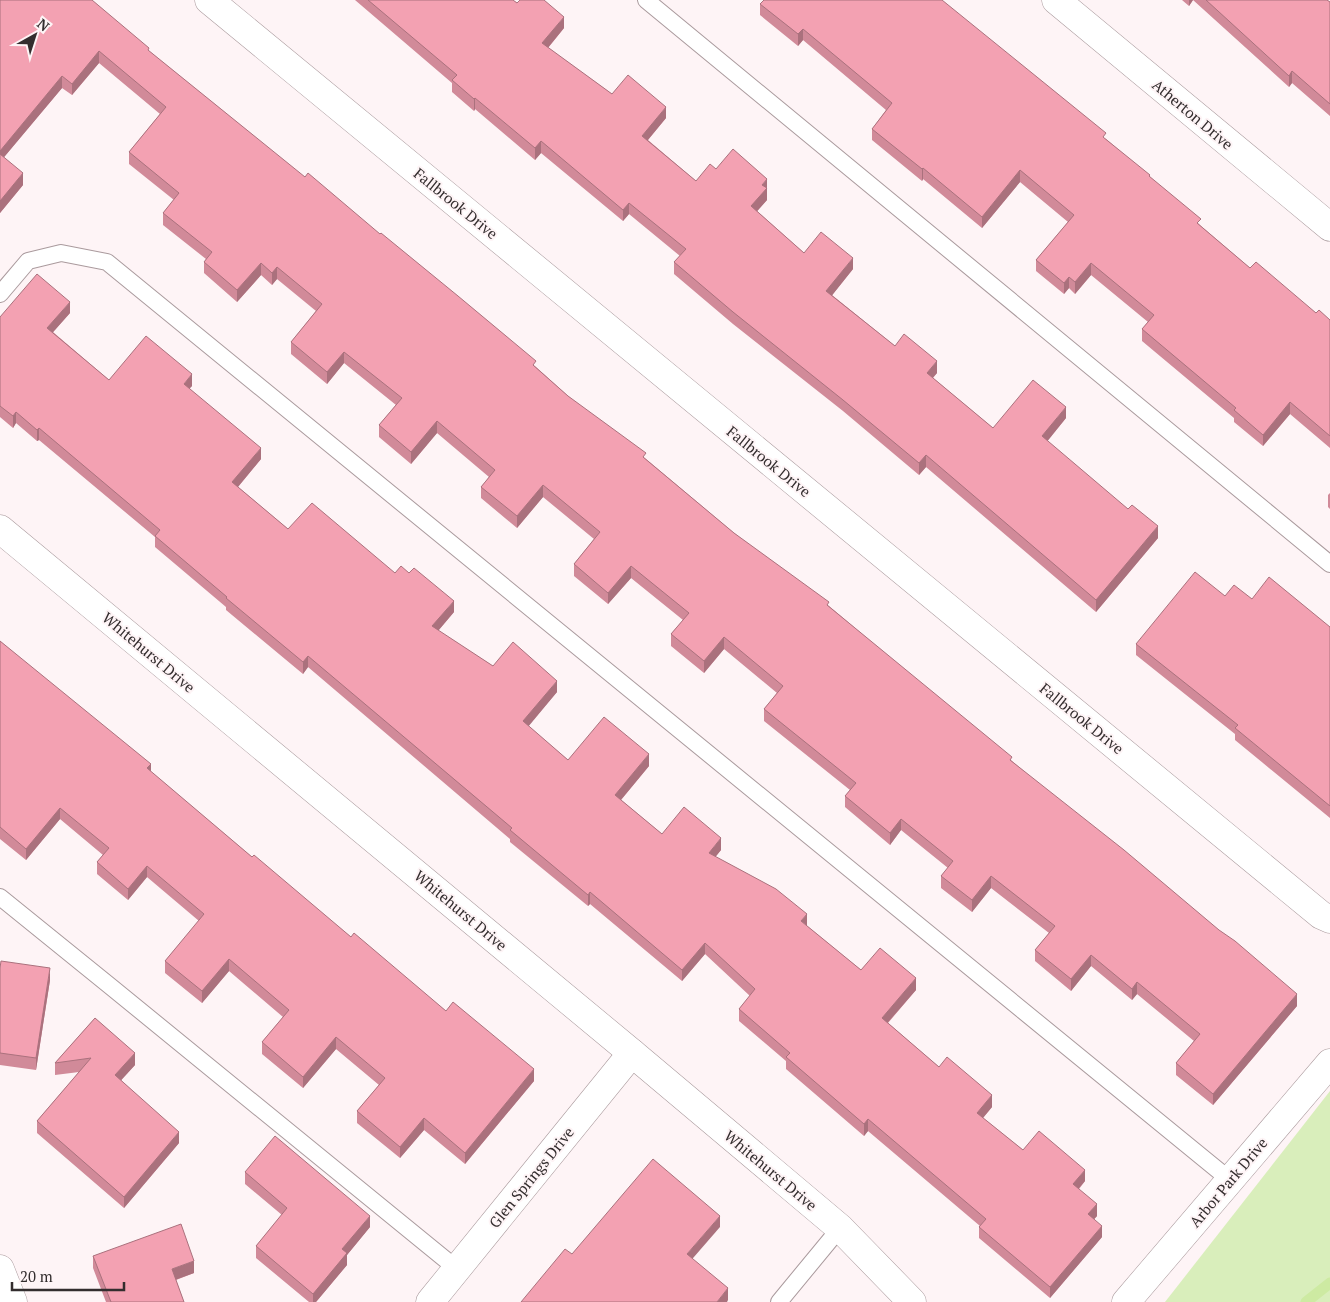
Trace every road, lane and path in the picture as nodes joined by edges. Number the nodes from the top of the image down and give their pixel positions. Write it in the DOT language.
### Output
graph roads {
  1 [pos="209,0"];
  2 [pos="646,0"];
  3 [pos="1056,0"];
  4 [pos="1330,227"];
  5 [pos="0,294"];
  6 [pos="0,529"];
  7 [pos="1330,564"];
  8 [pos="0,897"];
  9 [pos="1330,920"];
  10 [pos="632,1053"];
  11 [pos="1330,1062"];
  12 [pos="1230,1180"];
  13 [pos="840,1228"];
  14 [pos="0,1269"];
  15 [pos="457,1269"];
  16 [pos="13,1302"];
  17 [pos="430,1302"];
  18 [pos="779,1302"];
  19 [pos="912,1302"];
  20 [pos="1126,1302"];
  1 -- 9 [label="street, Fallbrook Drive"];
  2 -- 7 [label="lane"];
  3 -- 4 [label="street, Atherton Drive"];
  5 -- 12 [label="lane"];
  6 -- 10 [label="street, Whitehurst Drive"];
  8 -- 15 [label="lane"];
  10 -- 13 [label="street, Whitehurst Drive"];
  10 -- 15 [label="street, Glen Springs Drive"];
  11 -- 12 [label="street, Arbor Park Drive"];
  12 -- 20 [label="street, Arbor Park Drive"];
  13 -- 18 [label="lane"];
  13 -- 19 [label="street, Whitehurst Drive"];
  14 -- 16 [label="street"];
  15 -- 17 [label="street, Glen Springs Drive"];
}
